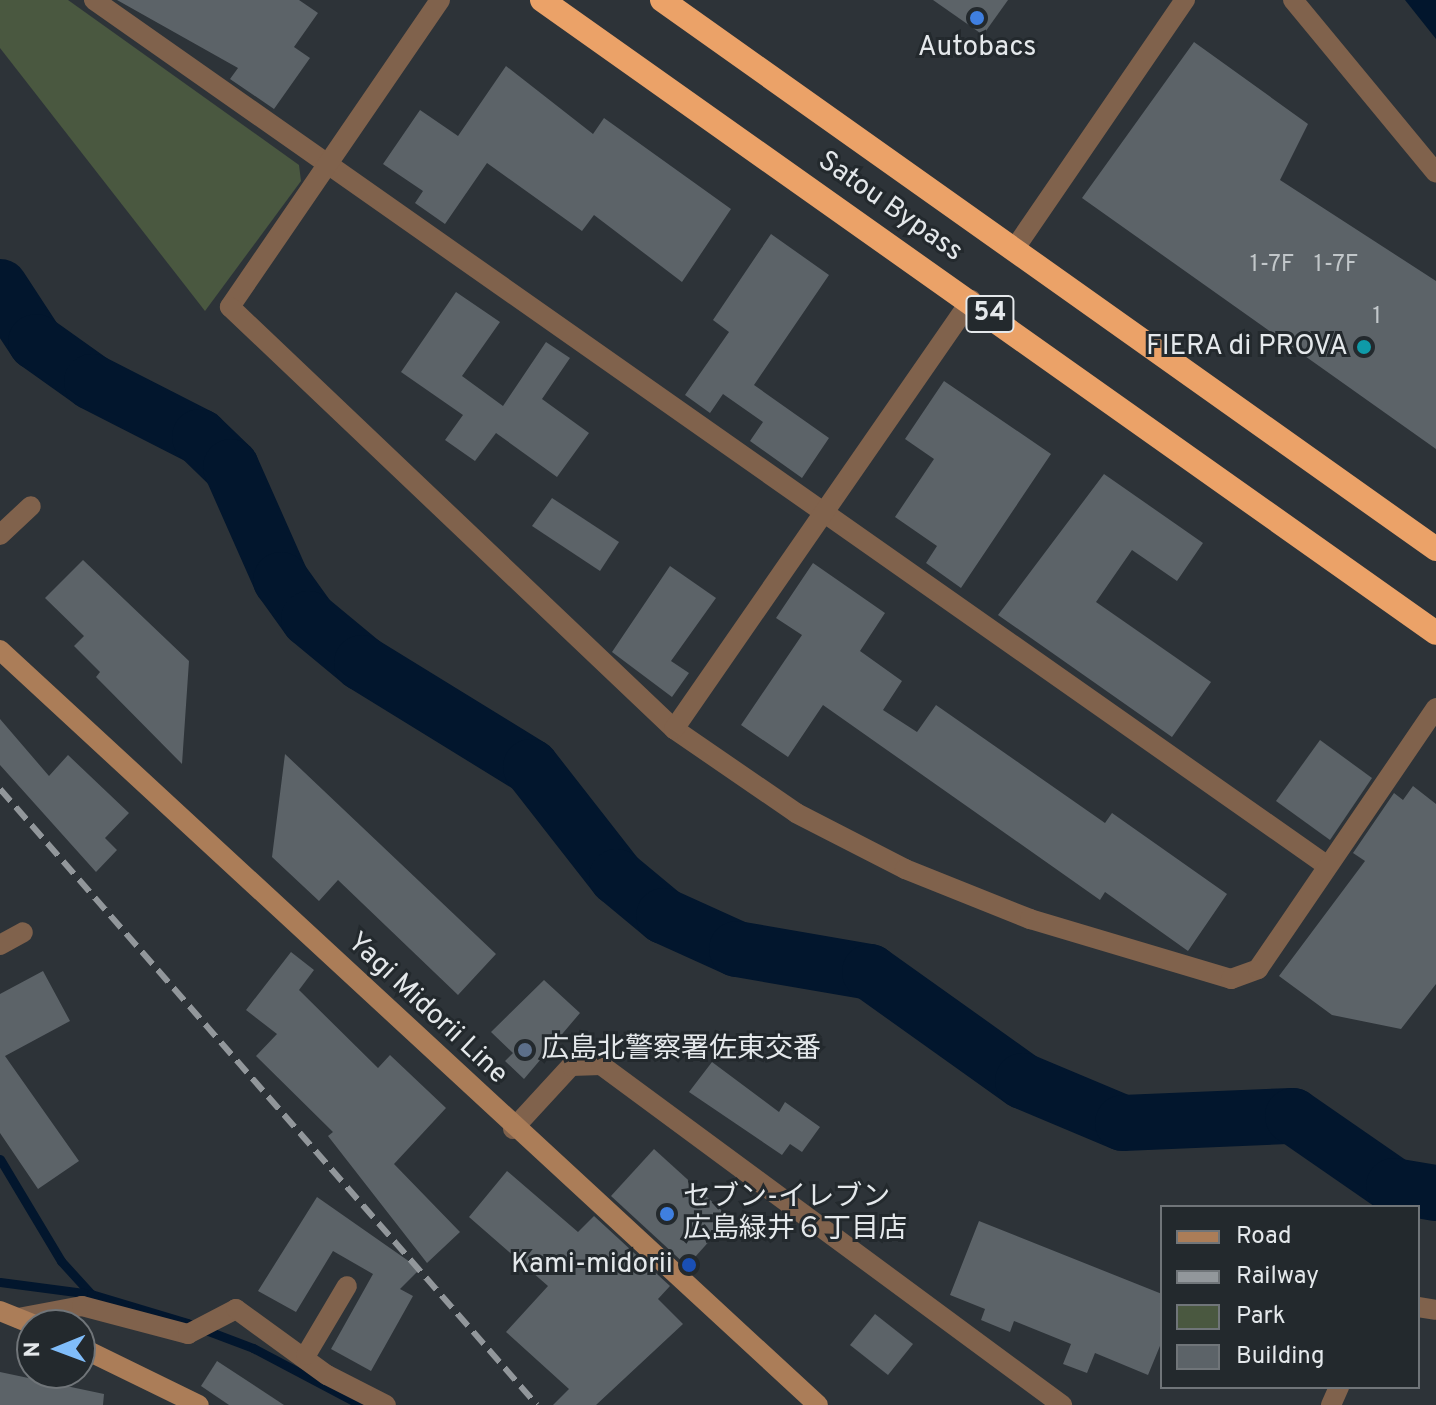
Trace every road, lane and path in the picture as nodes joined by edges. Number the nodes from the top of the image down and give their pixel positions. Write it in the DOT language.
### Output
graph roads {
  1 [pos="94,0"];
  2 [pos="440,0"];
  3 [pos="542,0"];
  4 [pos="662,0"];
  5 [pos="1185,0"];
  6 [pos="1293,0"];
  7 [pos="329,165"];
  8 [pos="1436,173"];
  9 [pos="1015,248"];
  10 [pos="971,300"];
  11 [pos="31,506"];
  12 [pos="829,514"];
  13 [pos="0,535"];
  14 [pos="1436,549"];
  15 [pos="1436,633"];
  16 [pos="0,650"];
  17 [pos="1436,708"];
  18 [pos="674,729"];
  19 [pos="1326,865"];
  20 [pos="23,932"];
  21 [pos="0,945"];
  22 [pos="513,1129"];
  23 [pos="347,1286"];
  24 [pos="66,1309"];
  25 [pos="93,1309"];
  26 [pos="96,1310"];
  27 [pos="96,1355"];
  28 [pos="306,1355"];
  29 [pos="199,1405"];
  30 [pos="386,1405"];
  31 [pos="818,1405"];
  32 [pos="1062,1405"];
  1 -- 7 [label="street"];
  2 -- 7 [label="street"];
  3 -- 10 [label="highway, Satou Bypass / 54"];
  4 -- 9 [label="highway, Satou Bypass / 54"];
  5 -- 9 [label="street"];
  6 -- 8 [label="street"];
  7 -- 12 [label="street"];
  7 -- 18 [label="street"];
  9 -- 14 [label="highway, Satou Bypass / 54"];
  10 -- 12 [label="street"];
  10 -- 15 [label="highway, Satou Bypass / 54"];
  11 -- 13 [label="street"];
  12 -- 18 [label="street"];
  12 -- 19 [label="street"];
  16 -- 22 [label="main road, Yagi Midorii Line"];
  17 -- 19 [label="street"];
  18 -- 19 [label="street"];
  20 -- 21 [label="street"];
  22 -- 31 [label="main road, Yagi Midorii Line"];
  22 -- 32 [label="street"];
  23 -- 28 [label="street"];
  24 -- 25 [label="street"];
  26 -- 28 [label="street"];
  27 -- 29 [label="main road"];
  28 -- 30 [label="street"];
}
